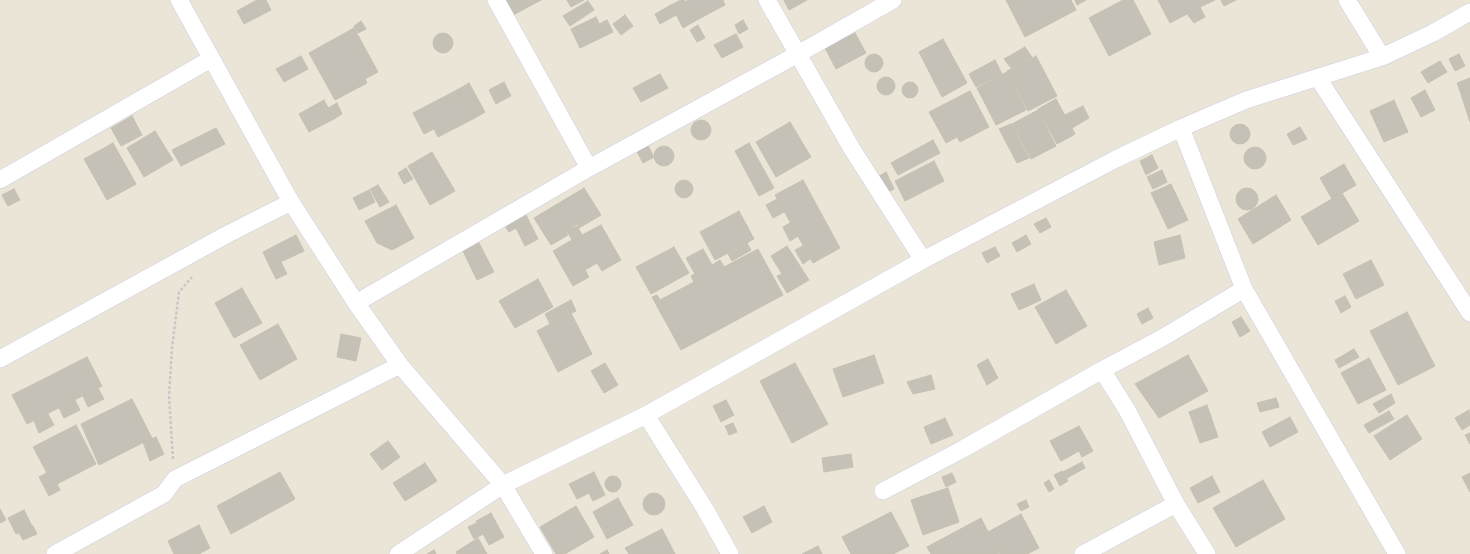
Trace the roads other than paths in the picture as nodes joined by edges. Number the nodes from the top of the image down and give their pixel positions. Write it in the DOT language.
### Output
graph roads {
  1 [pos="180,0"];
  2 [pos="496,0"];
  3 [pos="767,0"];
  4 [pos="894,0"];
  5 [pos="1347,0"];
  6 [pos="1470,12"];
  7 [pos="798,54"];
  8 [pos="1382,57"];
  9 [pos="211,59"];
  10 [pos="1318,78"];
  11 [pos="1181,128"];
  12 [pos="589,168"];
  13 [pos="0,180"];
  14 [pos="292,202"];
  15 [pos="923,260"];
  16 [pos="1244,289"];
  17 [pos="356,303"];
  18 [pos="1470,313"];
  19 [pos="0,359"];
  20 [pos="400,365"];
  21 [pos="1102,370"];
  22 [pos="646,415"];
  23 [pos="503,485"];
  24 [pos="882,491"];
  25 [pos="1176,504"];
  26 [pos="55,554"];
  27 [pos="398,554"];
  28 [pos="544,554"];
  29 [pos="730,554"];
  30 [pos="1082,554"];
  31 [pos="1206,554"];
  32 [pos="1397,554"];
  1 -- 9 [label="street"];
  2 -- 12 [label="street"];
  3 -- 7 [label="street"];
  4 -- 7 [label="street"];
  5 -- 8 [label="street"];
  6 -- 8 [label="street"];
  7 -- 12 [label="street"];
  7 -- 15 [label="street"];
  8 -- 10 [label="street"];
  9 -- 13 [label="street"];
  9 -- 14 [label="street"];
  10 -- 11 [label="street"];
  10 -- 18 [label="street"];
  11 -- 15 [label="street"];
  11 -- 16 [label="street"];
  12 -- 17 [label="street"];
  14 -- 17 [label="street"];
  14 -- 19 [label="street"];
  15 -- 22 [label="street"];
  16 -- 21 [label="street"];
  16 -- 32 [label="street"];
  17 -- 20 [label="street"];
  20 -- 23 [label="street"];
  20 -- 26 [label="street"];
  21 -- 24 [label="street"];
  21 -- 25 [label="street"];
  22 -- 23 [label="street"];
  22 -- 29 [label="street"];
  23 -- 27 [label="street"];
  23 -- 28 [label="street"];
  25 -- 30 [label="street"];
  25 -- 31 [label="street"];
}
